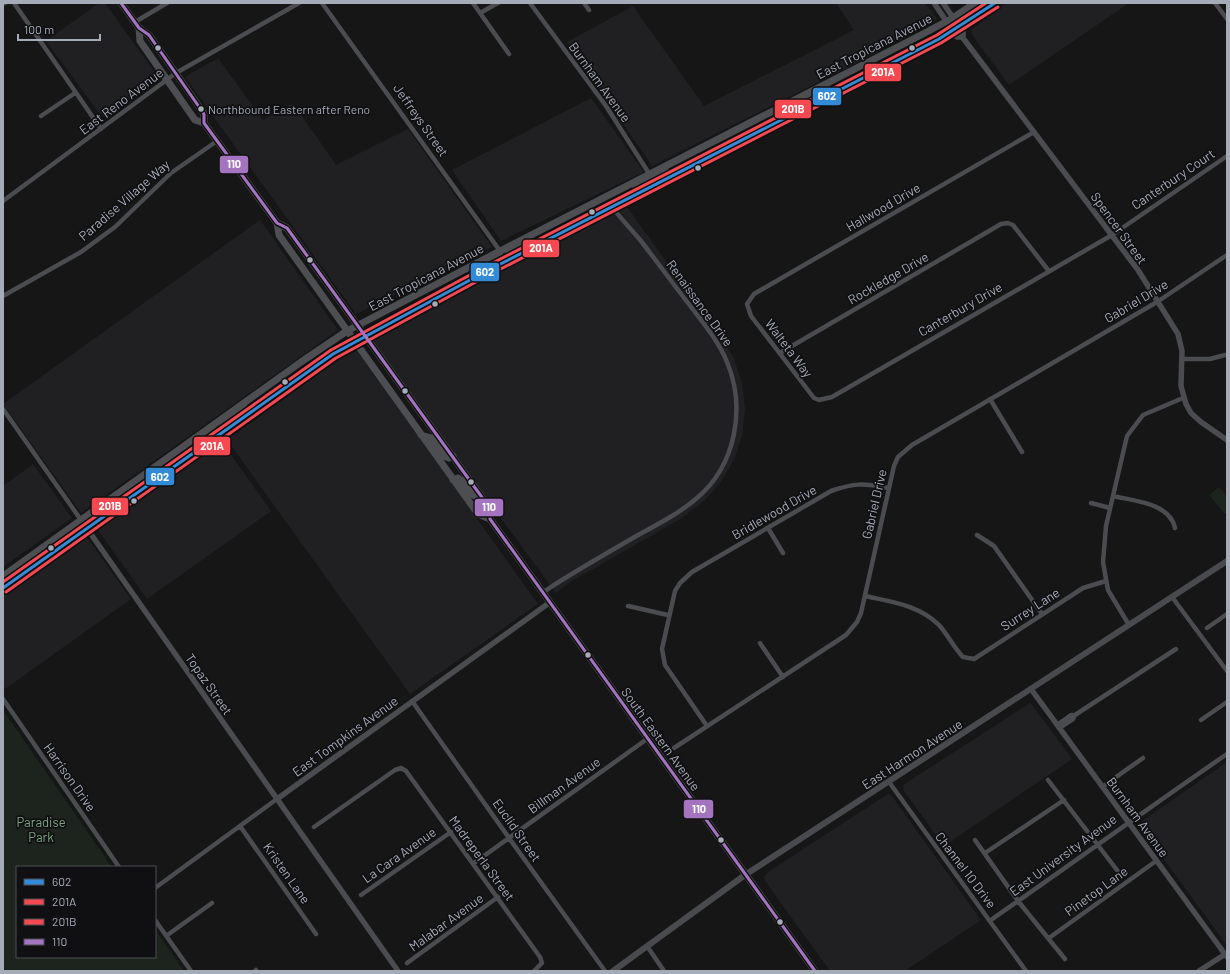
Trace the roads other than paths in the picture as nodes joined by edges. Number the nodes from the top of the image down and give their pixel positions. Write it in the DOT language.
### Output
graph roads {
  1 [pos="14,3"];
  2 [pos="121,3"];
  3 [pos="168,3"];
  4 [pos="299,3"];
  5 [pos="322,3"];
  6 [pos="473,3"];
  7 [pos="498,3"];
  8 [pos="530,3"];
  9 [pos="584,3"];
  10 [pos="934,3"];
  11 [pos="943,3"];
  12 [pos="975,3"];
  13 [pos="995,3"];
  14 [pos="1215,3"];
  15 [pos="589,10"];
  16 [pos="480,13"];
  17 [pos="954,18"];
  18 [pos="1227,19"];
  19 [pos="946,22"];
  20 [pos="137,25"];
  21 [pos="960,27"];
  22 [pos="952,31"];
  23 [pos="962,37"];
  24 [pos="510,54"];
  25 [pos="176,73"];
  26 [pos="837,78"];
  27 [pos="167,79"];
  28 [pos="75,93"];
  29 [pos="805,95"];
  30 [pos="803,109"];
  31 [pos="41,116"];
  32 [pos="204,123"];
  33 [pos="101,129"];
  34 [pos="761,131"];
  35 [pos="1034,132"];
  36 [pos="216,141"];
  37 [pos="1227,156"];
  38 [pos="675,162"];
  39 [pos="650,175"];
  40 [pos="653,186"];
  41 [pos="632,197"];
  42 [pos="3,201"];
  43 [pos="612,207"];
  44 [pos="277,223"];
  45 [pos="1112,235"];
  46 [pos="528,236"];
  47 [pos="500,251"];
  48 [pos="1227,255"];
  49 [pos="508,260"];
  50 [pos="1048,270"];
  51 [pos="483,273"];
  52 [pos="3,296"];
  53 [pos="1157,302"];
  54 [pos="747,304"];
  55 [pos="358,326"];
  56 [pos="347,332"];
  57 [pos="365,336"];
  58 [pos="354,342"];
  59 [pos="780,353"];
  60 [pos="1225,355"];
  61 [pos="1182,359"];
  62 [pos="260,392"];
  63 [pos="1183,398"];
  64 [pos="990,399"];
  65 [pos="819,400"];
  66 [pos="3,409"];
  67 [pos="216,423"];
  68 [pos="222,434"];
  69 [pos="421,435"];
  70 [pos="1227,440"];
  71 [pos="1022,452"];
  72 [pos="453,456"];
  73 [pos="190,457"];
  74 [pos="453,480"];
  75 [pos="888,488"];
  76 [pos="1113,496"];
  77 [pos="483,499"];
  78 [pos="1091,503"];
  79 [pos="1110,508"];
  80 [pos="490,519"];
  81 [pos="81,520"];
  82 [pos="86,528"];
  83 [pos="768,528"];
  84 [pos="1175,528"];
  85 [pos="977,535"];
  86 [pos="783,553"];
  87 [pos="1227,561"];
  88 [pos="3,576"];
  89 [pos="1106,581"];
  90 [pos="3,588"];
  91 [pos="542,593"];
  92 [pos="865,596"];
  93 [pos="1172,596"];
  94 [pos="549,603"];
  95 [pos="628,606"];
  96 [pos="1042,614"];
  97 [pos="1227,614"];
  98 [pos="668,615"];
  99 [pos="1129,624"];
  100 [pos="1207,628"];
  101 [pos="760,643"];
  102 [pos="1176,648"];
  103 [pos="1227,671"];
  104 [pos="783,677"];
  105 [pos="1031,689"];
  106 [pos="3,699"];
  107 [pos="412,701"];
  108 [pos="1227,702"];
  109 [pos="1201,720"];
  110 [pos="707,726"];
  111 [pos="1058,726"];
  112 [pos="647,739"];
  113 [pos="674,748"];
  114 [pos="1227,754"];
  115 [pos="1143,758"];
  116 [pos="1048,780"];
  117 [pos="889,782"];
  118 [pos="1102,787"];
  119 [pos="276,799"];
  120 [pos="1064,800"];
  121 [pos="1128,822"];
  122 [pos="240,826"];
  123 [pos="314,827"];
  124 [pos="451,832"];
  125 [pos="509,838"];
  126 [pos="975,840"];
  127 [pos="1099,846"];
  128 [pos="985,853"];
  129 [pos="1156,861"];
  130 [pos="474,863"];
  131 [pos="118,866"];
  132 [pos="1120,874"];
  133 [pos="745,875"];
  134 [pos="156,887"];
  135 [pos="361,895"];
  136 [pos="498,898"];
  137 [pos="1018,901"];
  138 [pos="212,902"];
  139 [pos="991,920"];
  140 [pos="156,921"];
  141 [pos="316,934"];
  142 [pos="166,936"];
  143 [pos="1049,938"];
  144 [pos="647,946"];
  145 [pos="1226,955"];
  146 [pos="1065,959"];
  147 [pos="407,963"];
  148 [pos="190,971"];
  149 [pos="398,971"];
  150 [pos="534,971"];
  151 [pos="605,971"];
  152 [pos="613,971"];
  153 [pos="664,971"];
  154 [pos="815,971"];
  155 [pos="1026,971"];
  156 [pos="1200,971"];
  1 -- 28 [label="street"];
  2 -- 20 [label="main road, South Eastern Avenue"];
  3 -- 20 [label="street"];
  4 -- 25 [label="street, East Reno Avenue"];
  5 -- 47 [label="street, Jeffreys Street"];
  6 -- 16 [label="street"];
  7 -- 16 [label="street"];
  8 -- 39 [label="street, Burnham Avenue"];
  9 -- 15 [label="street"];
  10 -- 19 [label="street, Spencer Street"];
  11 -- 17 [label="street, Spencer Street"];
  12 -- 17 [label="main road, East Tropicana Avenue"];
  13 -- 21 [label="main road, East Tropicana Avenue"];
  14 -- 18 [label="street"];
  16 -- 24 [label="street"];
  17 -- 19 [label="main road, East Tropicana Avenue"];
  17 -- 21 [label="street, Spencer Street"];
  19 -- 22 [label="street, Spencer Street"];
  19 -- 26 [label="main road, East Tropicana Avenue"];
  20 -- 25 [label="main road, South Eastern Avenue"];
  20 -- 27 [label="main road, South Eastern Avenue"];
  21 -- 22 [label="main road, East Tropicana Avenue"];
  21 -- 23 [label="street, Spencer Street"];
  22 -- 23 [label="street, Spencer Street"];
  22 -- 30 [label="main road, East Tropicana Avenue"];
  23 -- 35 [label="street, Spencer Street"];
  25 -- 27 [label="street, East Reno Avenue"];
  25 -- 32 [label="main road, South Eastern Avenue"];
  26 -- 29 [label="main road, East Tropicana Avenue"];
  26 -- 30 [label="main road"];
  27 -- 32 [label="main road, South Eastern Avenue"];
  27 -- 33 [label="street, East Reno Avenue"];
  28 -- 31 [label="street"];
  28 -- 33 [label="street"];
  29 -- 34 [label="main road"];
  29 -- 38 [label="main road, East Tropicana Avenue"];
  30 -- 34 [label="main road, East Tropicana Avenue"];
  32 -- 36 [label="main road, South Eastern Avenue"];
  33 -- 42 [label="street, East Reno Avenue"];
  34 -- 40 [label="main road, East Tropicana Avenue"];
  35 -- 45 [label="street, Spencer Street"];
  35 -- 54 [label="street, Hallwood Drive"];
  36 -- 44 [label="main road, South Eastern Avenue"];
  36 -- 52 [label="street, Paradise Village Way"];
  37 -- 45 [label="street, Canterbury Court"];
  38 -- 39 [label="main road, East Tropicana Avenue"];
  38 -- 40 [label="main road"];
  39 -- 41 [label="main road"];
  39 -- 46 [label="main road, East Tropicana Avenue"];
  40 -- 41 [label="main road, East Tropicana Avenue"];
  41 -- 43 [label="main road, East Tropicana Avenue"];
  43 -- 49 [label="main road, East Tropicana Avenue"];
  43 -- 91 [label="street, Renaissance Drive"];
  44 -- 55 [label="main road, South Eastern Avenue"];
  44 -- 56 [label="main road, South Eastern Avenue"];
  45 -- 50 [label="street, Canterbury Drive"];
  45 -- 53 [label="street, Spencer Street"];
  46 -- 47 [label="main road, East Tropicana Avenue"];
  46 -- 49 [label="main road"];
  47 -- 51 [label="main road"];
  47 -- 55 [label="main road, East Tropicana Avenue"];
  48 -- 53 [label="street, Gabriel Drive"];
  49 -- 51 [label="main road, East Tropicana Avenue"];
  50 -- 59 [label="street, Rockledge Drive"];
  50 -- 65 [label="street, Canterbury Drive"];
  51 -- 57 [label="main road, East Tropicana Avenue"];
  53 -- 61 [label="street, Spencer Street"];
  53 -- 64 [label="street, Gabriel Drive"];
  54 -- 59 [label="street, Walteta Way"];
  55 -- 56 [label="main road, East Tropicana Avenue"];
  55 -- 57 [label="main road, South Eastern Avenue"];
  56 -- 58 [label="main road, South Eastern Avenue"];
  56 -- 62 [label="main road, East Tropicana Avenue"];
  57 -- 58 [label="main road, East Tropicana Avenue"];
  57 -- 72 [label="main road, South Eastern Avenue"];
  58 -- 68 [label="main road, East Tropicana Avenue"];
  58 -- 69 [label="main road, South Eastern Avenue"];
  59 -- 65 [label="street, Walteta Way"];
  60 -- 61 [label="street"];
  61 -- 63 [label="street, Spencer Street"];
  62 -- 67 [label="main road, East Tropicana Avenue"];
  62 -- 68 [label="main road"];
  63 -- 70 [label="street, Spencer Street"];
  63 -- 76 [label="street"];
  64 -- 71 [label="street"];
  64 -- 75 [label="street, Gabriel Drive"];
  66 -- 81 [label="street, Topaz Street"];
  67 -- 73 [label="main road"];
  67 -- 81 [label="main road, East Tropicana Avenue"];
  68 -- 73 [label="main road, East Tropicana Avenue"];
  69 -- 72 [label="main road"];
  69 -- 74 [label="main road, South Eastern Avenue"];
  72 -- 77 [label="main road, South Eastern Avenue"];
  73 -- 82 [label="main road, East Tropicana Avenue"];
  74 -- 77 [label="main road"];
  74 -- 80 [label="main road, South Eastern Avenue"];
  75 -- 83 [label="street, Bridlewood Drive"];
  75 -- 92 [label="street, Gabriel Drive"];
  76 -- 79 [label="street"];
  76 -- 84 [label="street"];
  77 -- 80 [label="main road, South Eastern Avenue"];
  78 -- 79 [label="street"];
  79 -- 89 [label="street"];
  80 -- 91 [label="main road, South Eastern Avenue"];
  81 -- 82 [label="street, Topaz Street"];
  81 -- 88 [label="main road, East Tropicana Avenue"];
  82 -- 90 [label="main road, East Tropicana Avenue"];
  82 -- 119 [label="street, Topaz Street"];
  83 -- 86 [label="street"];
  83 -- 98 [label="street, Bridlewood Drive"];
  85 -- 96 [label="street"];
  87 -- 93 [label="main road, East Harmon Avenue"];
  89 -- 96 [label="street, Surrey Lane"];
  89 -- 99 [label="street"];
  91 -- 94 [label="main road, South Eastern Avenue"];
  92 -- 96 [label="street, Surrey Lane"];
  92 -- 104 [label="street, Gabriel Drive"];
  93 -- 99 [label="main road, East Harmon Avenue"];
  93 -- 103 [label="street"];
  94 -- 107 [label="street, East Tompkins Avenue"];
  94 -- 112 [label="main road, South Eastern Avenue"];
  95 -- 98 [label="street"];
  97 -- 100 [label="street"];
  98 -- 110 [label="street"];
  99 -- 105 [label="main road, East Harmon Avenue"];
  101 -- 104 [label="street"];
  102 -- 111 [label="street"];
  104 -- 110 [label="street, Gabriel Drive"];
  105 -- 111 [label="street, Burnham Avenue"];
  105 -- 117 [label="main road, East Harmon Avenue"];
  106 -- 131 [label="street, Harrison Drive"];
  107 -- 119 [label="street, East Tompkins Avenue"];
  107 -- 125 [label="street, Euclid Street"];
  108 -- 109 [label="street"];
  110 -- 113 [label="street, Gabriel Drive"];
  111 -- 118 [label="street, Burnham Avenue"];
  112 -- 125 [label="street, Billman Avenue"];
  112 -- 133 [label="main road, South Eastern Avenue"];
  114 -- 121 [label="street, East University Avenue"];
  115 -- 118 [label="street"];
  116 -- 120 [label="street"];
  117 -- 133 [label="main road, East Harmon Avenue"];
  117 -- 139 [label="street, Channel 10 Drive"];
  118 -- 121 [label="street, Burnham Avenue"];
  119 -- 122 [label="street, East Tompkins Avenue"];
  119 -- 149 [label="street, Topaz Street"];
  120 -- 127 [label="street"];
  120 -- 128 [label="street"];
  121 -- 127 [label="street, East University Avenue"];
  121 -- 129 [label="street, Burnham Avenue"];
  122 -- 134 [label="street, East Tompkins Avenue"];
  122 -- 141 [label="street, Kristen Lane"];
  123 -- 124 [label="street, Madreperla Street"];
  124 -- 130 [label="street, Madreperla Street"];
  124 -- 135 [label="street, La Cara Avenue"];
  125 -- 130 [label="street, Billman Avenue"];
  125 -- 151 [label="street, Euclid Street"];
  126 -- 128 [label="street"];
  127 -- 132 [label="street"];
  127 -- 137 [label="street, East University Avenue"];
  128 -- 137 [label="street"];
  129 -- 143 [label="street, Pinetop Lane"];
  129 -- 145 [label="street, Burnham Avenue"];
  130 -- 136 [label="street, Madreperla Street"];
  133 -- 144 [label="main road, East Harmon Avenue"];
  133 -- 154 [label="main road, South Eastern Avenue"];
  136 -- 147 [label="street, Malabar Avenue"];
  136 -- 150 [label="street, Madreperla Street"];
  137 -- 139 [label="street, East University Avenue"];
  137 -- 143 [label="street"];
  138 -- 142 [label="street"];
  139 -- 155 [label="street, Channel 10 Drive"];
  140 -- 142 [label="street"];
  142 -- 148 [label="street"];
  143 -- 146 [label="street"];
  144 -- 152 [label="main road, East Harmon Avenue"];
  144 -- 153 [label="street"];
  145 -- 156 [label="street"];
}
